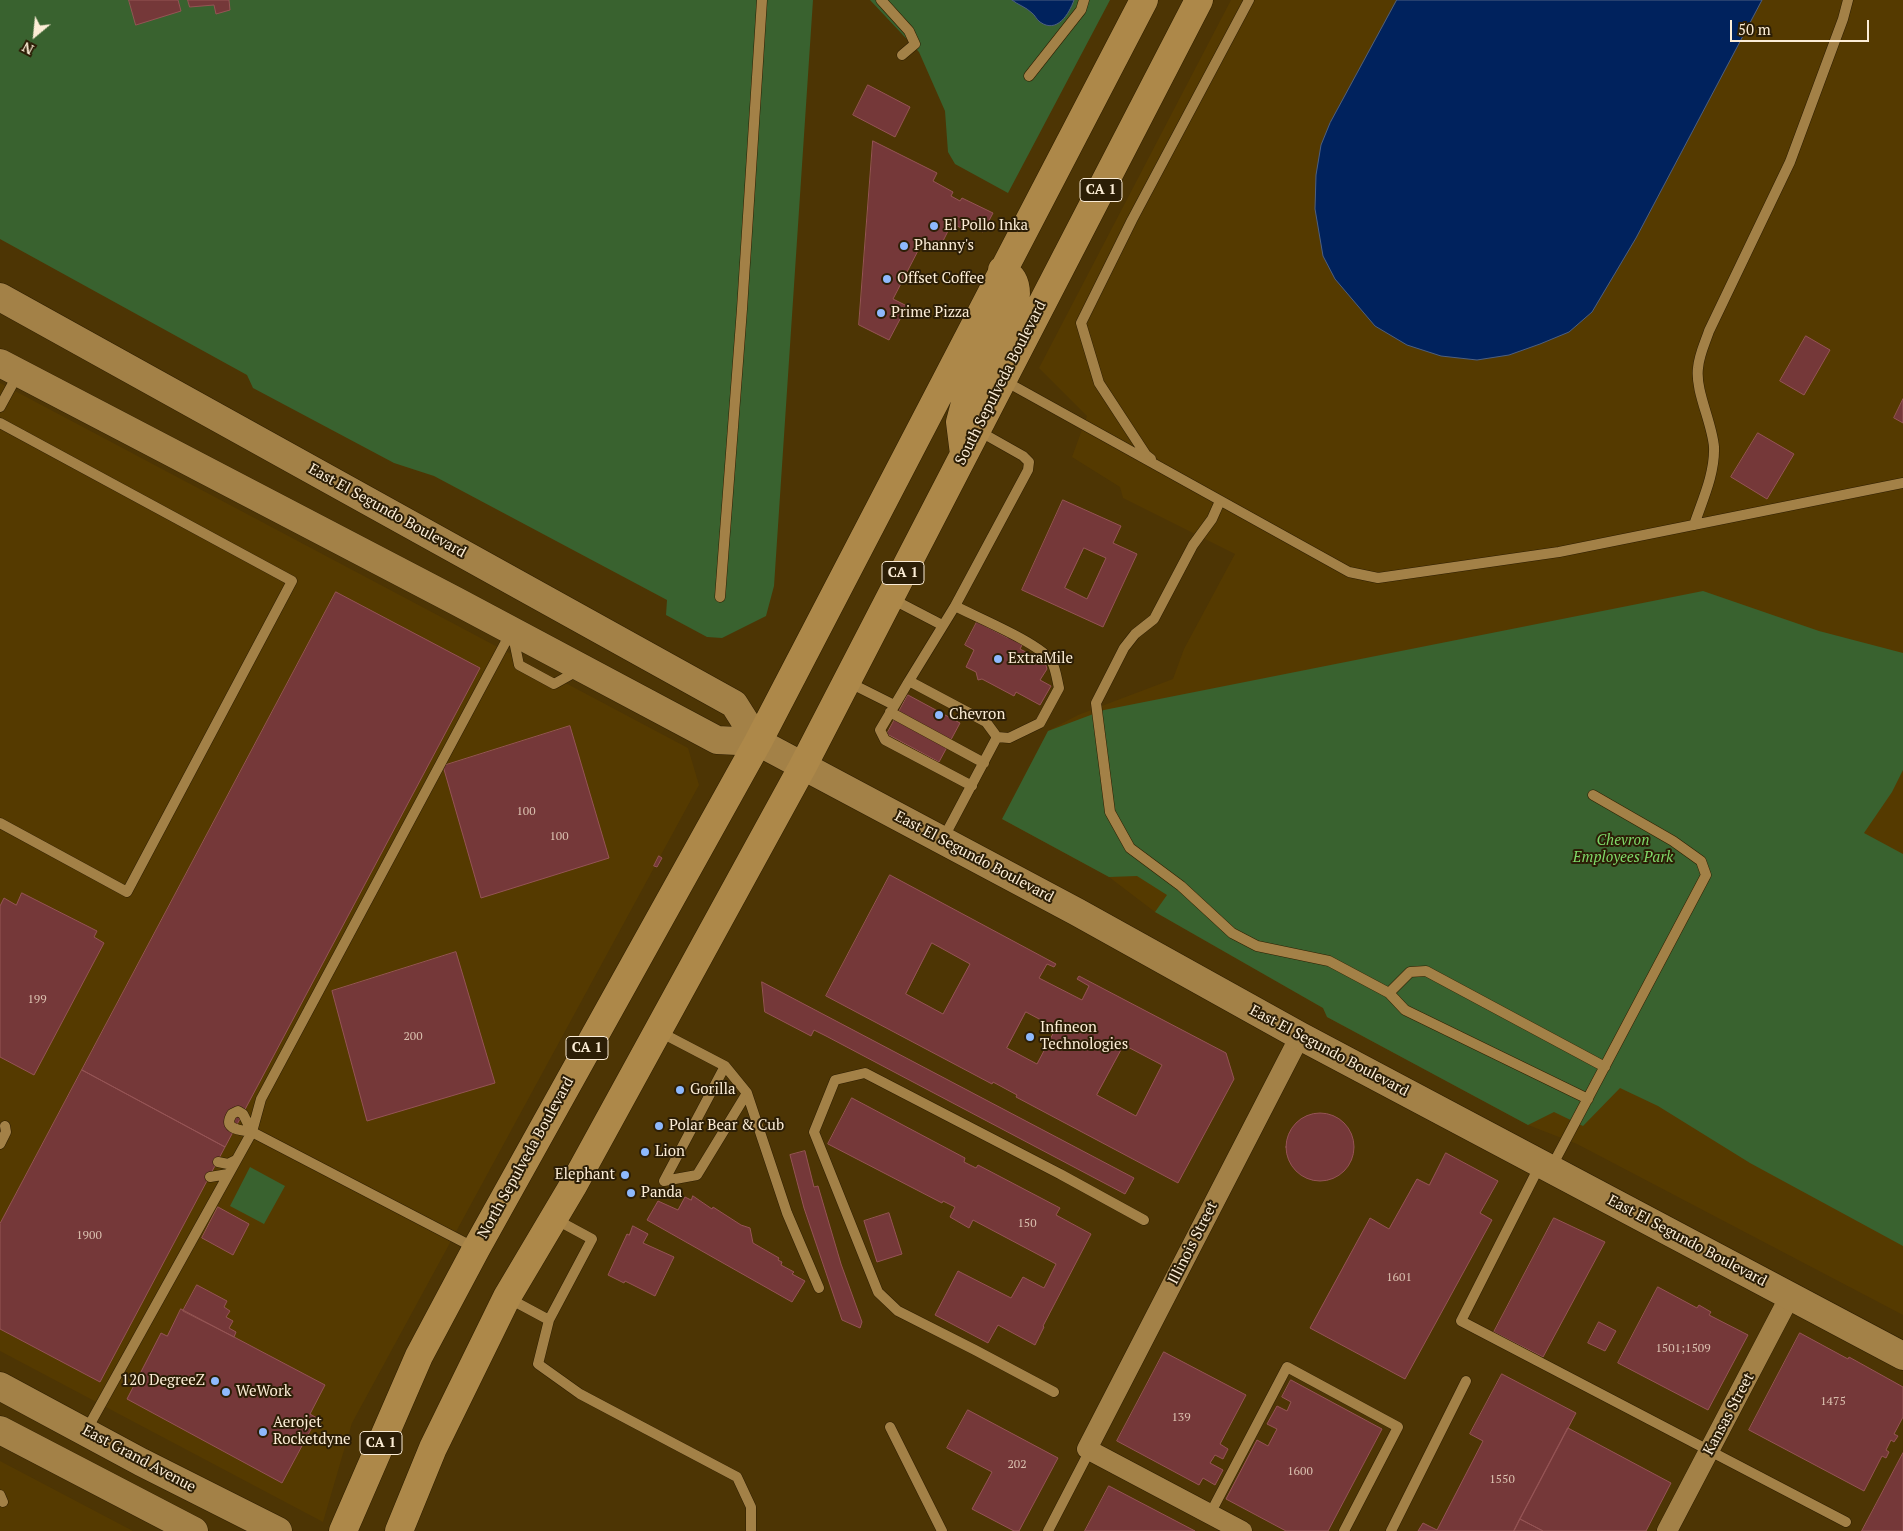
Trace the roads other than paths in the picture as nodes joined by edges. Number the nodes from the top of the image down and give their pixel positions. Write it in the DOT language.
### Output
graph roads {
  1 [pos="762,0"];
  2 [pos="882,0"];
  3 [pos="1084,0"];
  4 [pos="1144,0"];
  5 [pos="1199,0"];
  6 [pos="1249,0"];
  7 [pos="1848,0"];
  8 [pos="902,55"];
  9 [pos="1029,76"];
  10 [pos="1002,270"];
  11 [pos="0,297"];
  12 [pos="9,368"];
  13 [pos="1002,380"];
  14 [pos="0,407"];
  15 [pos="0,423"];
  16 [pos="977,430"];
  17 [pos="964,454"];
  18 [pos="1164,470"];
  19 [pos="1903,483"];
  20 [pos="1220,501"];
  21 [pos="1694,525"];
  22 [pos="720,597"];
  23 [pos="890,597"];
  24 [pos="955,606"];
  25 [pos="942,625"];
  26 [pos="512,631"];
  27 [pos="846,681"];
  28 [pos="909,681"];
  29 [pos="892,709"];
  30 [pos="997,737"];
  31 [pos="758,742"];
  32 [pos="984,763"];
  33 [pos="802,766"];
  34 [pos="972,786"];
  35 [pos="1593,795"];
  36 [pos="0,823"];
  37 [pos="942,840"];
  38 [pos="1389,993"];
  39 [pos="658,1031"];
  40 [pos="1300,1036"];
  41 [pos="725,1066"];
  42 [pos="1605,1067"];
  43 [pos="747,1093"];
  44 [pos="1588,1099"];
  45 [pos="5,1126"];
  46 [pos="252,1132"];
  47 [pos="0,1144"];
  48 [pos="236,1160"];
  49 [pos="218,1162"];
  50 [pos="1546,1167"];
  51 [pos="228,1174"];
  52 [pos="210,1177"];
  53 [pos="554,1218"];
  54 [pos="1144,1220"];
  55 [pos="476,1249"];
  56 [pos="819,1288"];
  57 [pos="1790,1296"];
  58 [pos="507,1297"];
  59 [pos="549,1320"];
  60 [pos="1903,1356"];
  61 [pos="1466,1381"];
  62 [pos="0,1386"];
  63 [pos="1054,1392"];
  64 [pos="890,1427"];
  65 [pos="0,1430"];
  66 [pos="86,1432"];
  67 [pos="1088,1450"];
  68 [pos="1709,1451"];
  69 [pos="1210,1514"];
  70 [pos="1846,1522"];
  71 [pos="1239,1530"];
  72 [pos="194,1531"];
  73 [pos="278,1531"];
  74 [pos="343,1531"];
  75 [pos="399,1531"];
  76 [pos="752,1531"];
  77 [pos="942,1531"];
  78 [pos="1048,1531"];
  79 [pos="1344,1531"];
  80 [pos="1391,1531"];
  81 [pos="1667,1531"];
  1 -- 22 [label="lane"];
  2 -- 8 [label="lane"];
  3 -- 9 [label="lane"];
  4 -- 10 [label="highway, CA 1"];
  5 -- 13 [label="highway, South Sepulveda Boulevard / CA 1"];
  6 -- 18 [label="lane"];
  7 -- 21 [label="lane"];
  10 -- 17 [label="highway"];
  10 -- 31 [label="highway, CA 1"];
  11 -- 31 [label="main road, East El Segundo Boulevard"];
  12 -- 14 [label="lane"];
  12 -- 26 [label="main road, East El Segundo Boulevard"];
  13 -- 16 [label="highway, South Sepulveda Boulevard / CA 1"];
  13 -- 18 [label="lane"];
  15 -- 36 [label="lane"];
  16 -- 17 [label="highway, South Sepulveda Boulevard / CA 1"];
  16 -- 24 [label="lane"];
  17 -- 23 [label="highway, South Sepulveda Boulevard / CA 1"];
  18 -- 20 [label="lane"];
  19 -- 21 [label="lane"];
  20 -- 21 [label="lane"];
  20 -- 38 [label="lane"];
  23 -- 25 [label="lane"];
  23 -- 27 [label="highway, South Sepulveda Boulevard / CA 1"];
  24 -- 25 [label="lane"];
  24 -- 30 [label="lane"];
  25 -- 28 [label="lane"];
  26 -- 31 [label="main road, East El Segundo Boulevard"];
  26 -- 46 [label="lane"];
  27 -- 29 [label="lane"];
  27 -- 33 [label="highway, South Sepulveda Boulevard / CA 1"];
  28 -- 29 [label="lane"];
  28 -- 30 [label="lane"];
  29 -- 32 [label="lane"];
  29 -- 34 [label="lane"];
  30 -- 32 [label="lane"];
  31 -- 33 [label="main road, East El Segundo Boulevard"];
  31 -- 55 [label="highway, North Sepulveda Boulevard / CA 1"];
  32 -- 34 [label="lane"];
  33 -- 37 [label="main road, East El Segundo Boulevard"];
  33 -- 39 [label="highway, CA 1"];
  34 -- 37 [label="lane"];
  35 -- 42 [label="lane"];
  37 -- 40 [label="main road, East El Segundo Boulevard"];
  38 -- 42 [label="lane"];
  38 -- 44 [label="lane"];
  39 -- 41 [label="lane"];
  39 -- 53 [label="highway, CA 1"];
  40 -- 50 [label="main road, East El Segundo Boulevard"];
  40 -- 67 [label="street, Illinois Street"];
  41 -- 43 [label="lane"];
  41 -- 43 [label="lane"];
  42 -- 44 [label="lane"];
  43 -- 56 [label="lane"];
  44 -- 50 [label="lane"];
  45 -- 47 [label="lane"];
  46 -- 48 [label="lane"];
  46 -- 55 [label="lane"];
  48 -- 49 [label="lane"];
  48 -- 51 [label="lane"];
  50 -- 57 [label="main road, East El Segundo Boulevard"];
  50 -- 68 [label="lane"];
  51 -- 52 [label="lane"];
  51 -- 66 [label="lane"];
  53 -- 58 [label="highway, CA 1"];
  53 -- 59 [label="lane"];
  54 -- 63 [label="lane"];
  55 -- 74 [label="highway, North Sepulveda Boulevard / CA 1"];
  57 -- 60 [label="main road, East El Segundo Boulevard"];
  57 -- 68 [label="street, Kansas Street"];
  58 -- 59 [label="lane"];
  58 -- 75 [label="highway, CA 1"];
  59 -- 76 [label="lane"];
  61 -- 80 [label="lane"];
  62 -- 66 [label="main road, East Grand Avenue"];
  64 -- 77 [label="lane"];
  65 -- 72 [label="main road"];
  66 -- 73 [label="main road, East Grand Avenue"];
  67 -- 69 [label="street"];
  67 -- 78 [label="lane"];
  68 -- 70 [label="lane"];
  68 -- 81 [label="street, Kansas Street"];
  69 -- 71 [label="street"];
  69 -- 79 [label="lane"];
}
